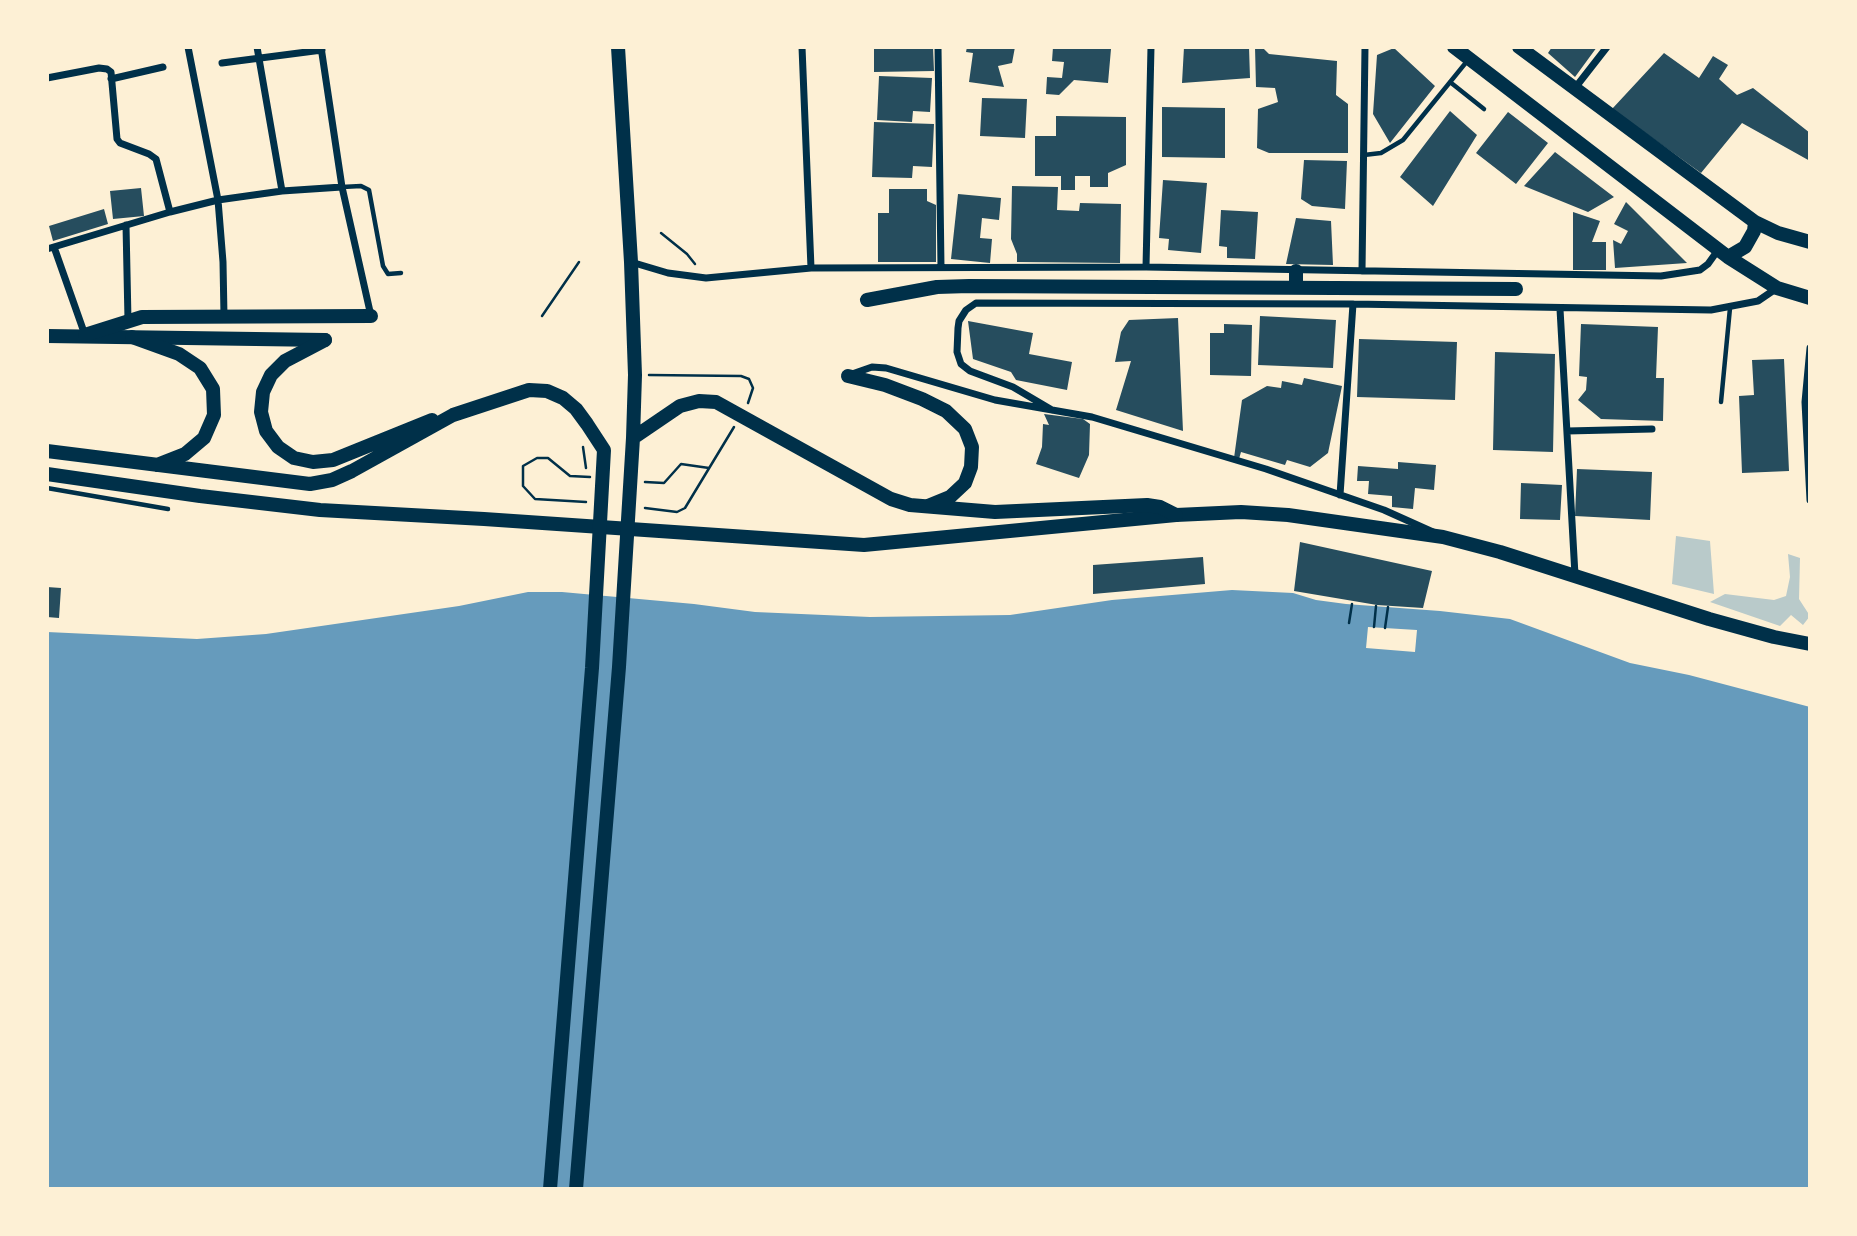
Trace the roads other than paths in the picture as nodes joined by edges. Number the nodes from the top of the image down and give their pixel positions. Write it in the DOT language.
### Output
graph roads {
  1 [pos="188,47"];
  2 [pos="257,47"];
  3 [pos="618,47"];
  4 [pos="802,47"];
  5 [pos="938,47"];
  6 [pos="1151,47"];
  7 [pos="1366,47"];
  8 [pos="1454,47"];
  9 [pos="1519,47"];
  10 [pos="1607,47"];
  11 [pos="322,49"];
  12 [pos="258,58"];
  13 [pos="1469,58"];
  14 [pos="222,63"];
  15 [pos="163,67"];
  16 [pos="47,78"];
  17 [pos="111,79"];
  18 [pos="1450,82"];
  19 [pos="1575,88"];
  20 [pos="1484,109"];
  21 [pos="1364,155"];
  22 [pos="342,187"];
  23 [pos="282,191"];
  24 [pos="218,200"];
  25 [pos="170,212"];
  26 [pos="1755,222"];
  27 [pos="126,225"];
  28 [pos="1810,242"];
  29 [pos="51,248"];
  30 [pos="1723,253"];
  31 [pos="631,262"];
  32 [pos="941,267"];
  33 [pos="1146,267"];
  34 [pos="811,268"];
  35 [pos="1296,271"];
  36 [pos="1362,271"];
  37 [pos="401,273"];
  38 [pos="1296,288"];
  39 [pos="1777,288"];
  40 [pos="1516,289"];
  41 [pos="1810,298"];
  42 [pos="867,300"];
  43 [pos="1353,304"];
  44 [pos="1730,308"];
  45 [pos="1560,309"];
  46 [pos="371,316"];
  47 [pos="224,317"];
  48 [pos="128,320"];
  49 [pos="85,335"];
  50 [pos="47,336"];
  51 [pos="132,337"];
  52 [pos="1810,348"];
  53 [pos="848,376"];
  54 [pos="1721,402"];
  55 [pos="1052,410"];
  56 [pos="453,415"];
  57 [pos="1653,429"];
  58 [pos="1567,431"];
  59 [pos="633,439"];
  60 [pos="47,451"];
  61 [pos="155,466"];
  62 [pos="47,474"];
  63 [pos="47,488"];
  64 [pos="1340,495"];
  65 [pos="1810,500"];
  66 [pos="926,507"];
  67 [pos="168,509"];
  68 [pos="1176,515"];
  69 [pos="1443,537"];
  70 [pos="1575,575"];
  71 [pos="1810,644"];
  72 [pos="550,1189"];
  73 [pos="576,1189"];
  1 -- 24 [label="street"];
  2 -- 12 [label="street"];
  3 -- 31 [label="main road"];
  4 -- 34 [label="street"];
  5 -- 32 [label="street"];
  6 -- 33 [label="street"];
  7 -- 21 [label="street"];
  8 -- 13 [label="main road"];
  9 -- 19 [label="main road"];
  10 -- 19 [label="street"];
  11 -- 12 [label="street"];
  11 -- 22 [label="street"];
  12 -- 14 [label="street"];
  12 -- 23 [label="street"];
  13 -- 18 [label="lane"];
  13 -- 30 [label="main road"];
  15 -- 17 [label="street"];
  16 -- 17 [label="street"];
  17 -- 25 [label="street"];
  18 -- 20 [label="lane"];
  18 -- 21 [label="lane"];
  19 -- 26 [label="main road"];
  21 -- 36 [label="street"];
  22 -- 23 [label="street"];
  22 -- 37 [label="lane"];
  22 -- 46 [label="street"];
  23 -- 24 [label="street"];
  24 -- 25 [label="street"];
  24 -- 47 [label="street"];
  25 -- 27 [label="street"];
  26 -- 28 [label="main road"];
  26 -- 30 [label="main road"];
  27 -- 29 [label="street"];
  27 -- 48 [label="street"];
  29 -- 49 [label="street"];
  30 -- 36 [label="street"];
  30 -- 39 [label="main road"];
  31 -- 34 [label="street"];
  31 -- 59 [label="main road"];
  32 -- 33 [label="street"];
  32 -- 34 [label="street"];
  33 -- 35 [label="street"];
  35 -- 36 [label="street"];
  35 -- 38 [label="main road"];
  38 -- 40 [label="main road"];
  38 -- 42 [label="main road"];
  39 -- 41 [label="main road"];
  39 -- 44 [label="street"];
  43 -- 45 [label="street"];
  43 -- 55 [label="street"];
  43 -- 64 [label="street"];
  44 -- 45 [label="street"];
  44 -- 54 [label="lane"];
  45 -- 58 [label="street"];
  46 -- 47 [label="main road"];
  47 -- 48 [label="main road"];
  48 -- 49 [label="main road"];
  49 -- 50 [label="main road"];
  49 -- 51 [label="main road"];
  51 -- 56 [label="main road"];
  51 -- 61 [label="main road"];
  52 -- 65 [label="street"];
  53 -- 55 [label="street"];
  53 -- 66 [label="main road"];
  55 -- 64 [label="street"];
  56 -- 61 [label="main road"];
  56 -- 72 [label="main road"];
  57 -- 58 [label="street"];
  58 -- 70 [label="street"];
  59 -- 66 [label="main road"];
  59 -- 73 [label="main road"];
  60 -- 61 [label="main road"];
  62 -- 68 [label="main road"];
  63 -- 67 [label="lane"];
  64 -- 69 [label="street"];
  66 -- 68 [label="main road"];
  68 -- 69 [label="main road"];
  69 -- 70 [label="main road"];
  70 -- 71 [label="main road"];
}
